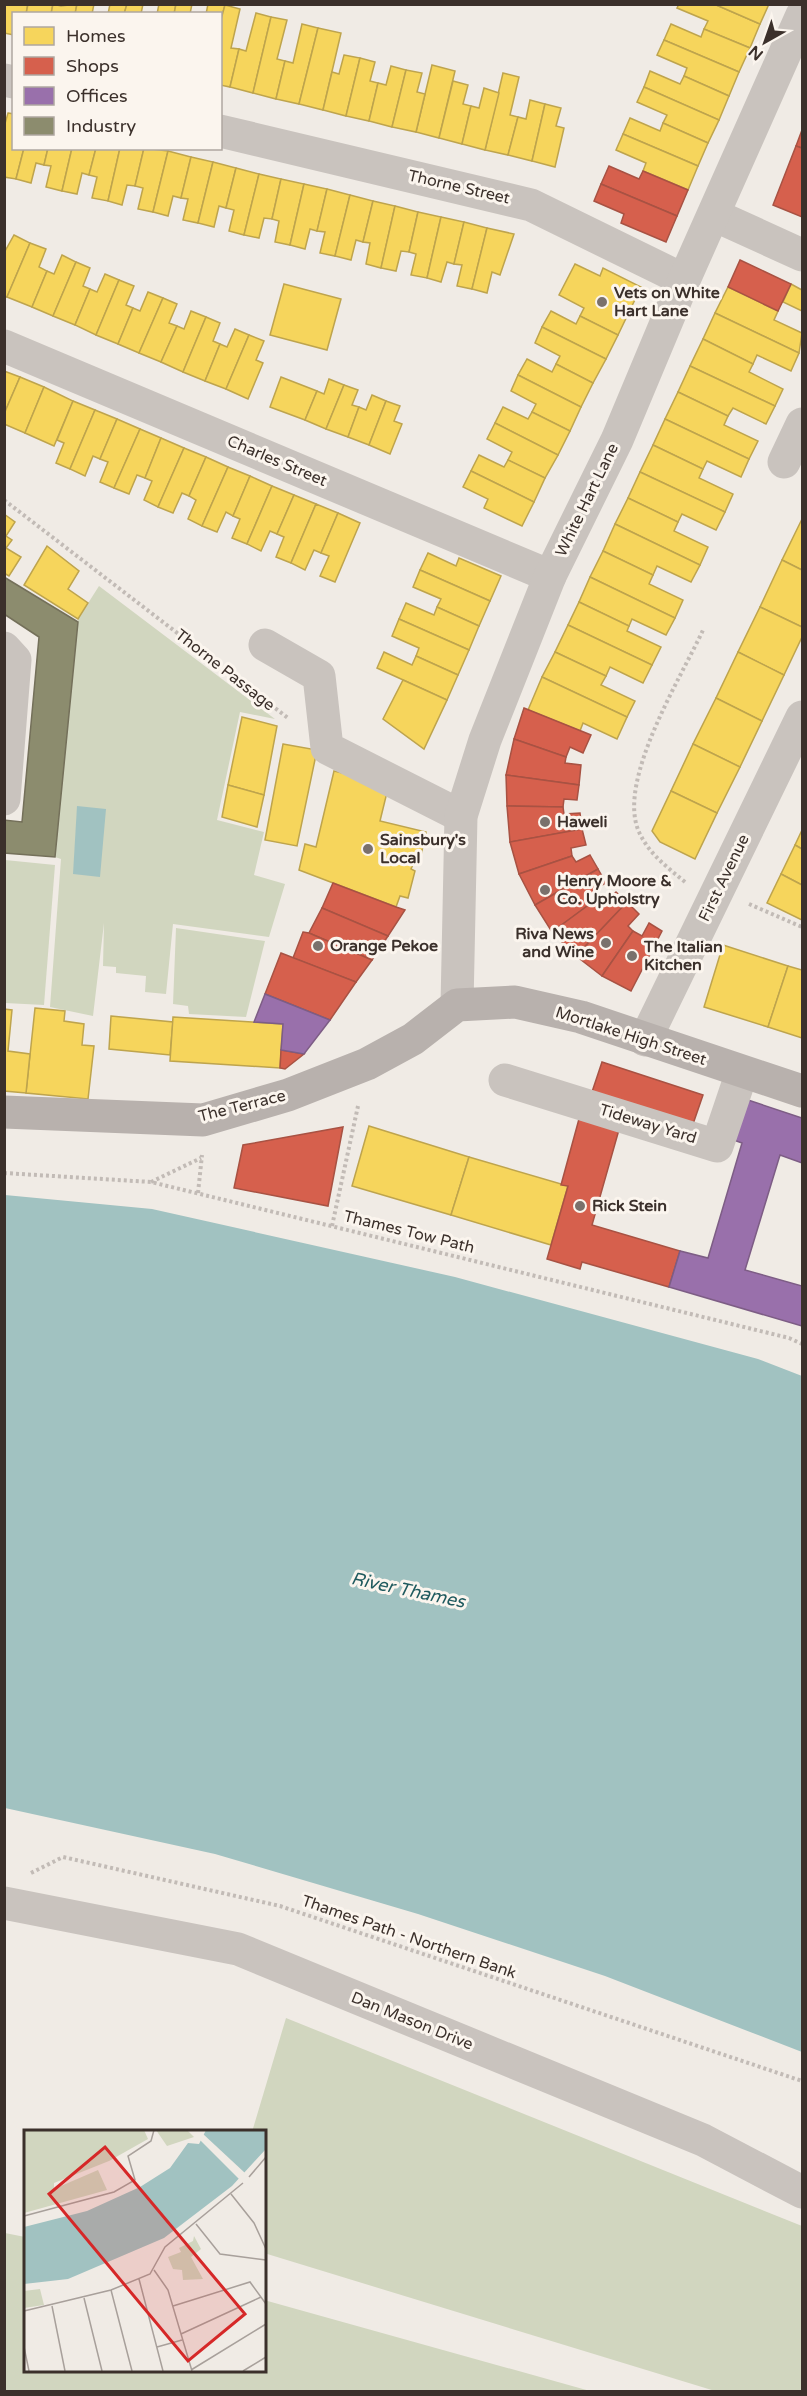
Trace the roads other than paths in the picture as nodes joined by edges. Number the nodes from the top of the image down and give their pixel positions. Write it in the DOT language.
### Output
graph roads {
  1 [pos="802,15"];
  2 [pos="222,131"];
  3 [pos="714,215"];
  4 [pos="802,255"];
  5 [pos="684,280"];
  6 [pos="4,346"];
  7 [pos="802,424"];
  8 [pos="784,462"];
  9 [pos="550,576"];
  10 [pos="265,645"];
  11 [pos="8,656"];
  12 [pos="802,717"];
  13 [pos="4,799"];
  14 [pos="461,816"];
  15 [pos="457,1005"];
  16 [pos="645,1040"];
  17 [pos="742,1072"];
  18 [pos="505,1080"];
  19 [pos="802,1090"];
  20 [pos="4,1112"];
  21 [pos="4,1903"];
  22 [pos="802,2192"];
  1 -- 3 [label="street, White Hart Lane"];
  2 -- 5 [label="street, Thorne Street"];
  3 -- 4 [label="street"];
  3 -- 5 [label="street, White Hart Lane"];
  5 -- 9 [label="street, White Hart Lane"];
  6 -- 9 [label="street, Charles Street"];
  7 -- 8 [label="street"];
  9 -- 14 [label="street, White Hart Lane"];
  10 -- 14 [label="street"];
  11 -- 13 [label="street"];
  12 -- 16 [label="street, First Avenue"];
  14 -- 15 [label="street, White Hart Lane"];
  15 -- 16 [label="main road, Mortlake High Street"];
  15 -- 20 [label="main road, The Terrace"];
  16 -- 17 [label="main road, Mortlake High Street"];
  17 -- 18 [label="street, Tideway Yard"];
  17 -- 19 [label="main road, Mortlake High Street"];
  21 -- 22 [label="street, Dan Mason Drive"];
}
